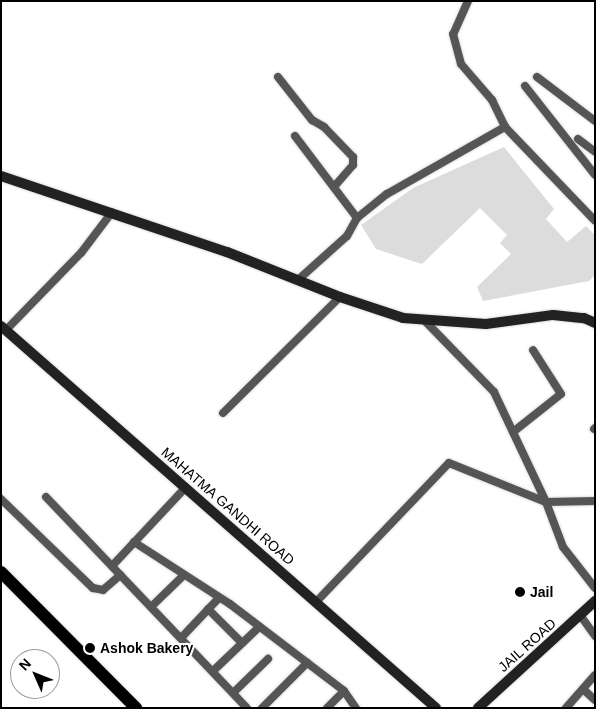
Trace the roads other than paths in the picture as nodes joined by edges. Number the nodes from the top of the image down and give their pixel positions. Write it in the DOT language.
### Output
graph roads {
  1 [pos="468,1"];
  2 [pos="278,77"];
  3 [pos="537,77"];
  4 [pos="524,86"];
  5 [pos="595,121"];
  6 [pos="505,127"];
  7 [pos="295,136"];
  8 [pos="578,139"];
  9 [pos="595,152"];
  10 [pos="595,175"];
  11 [pos="1,176"];
  12 [pos="334,187"];
  13 [pos="112,212"];
  14 [pos="357,218"];
  15 [pos="595,221"];
  16 [pos="299,279"];
  17 [pos="340,297"];
  18 [pos="424,320"];
  19 [pos="595,322"];
  20 [pos="4,328"];
  21 [pos="533,350"];
  22 [pos="224,413"];
  23 [pos="513,432"];
  24 [pos="186,487"];
  25 [pos="46,497"];
  26 [pos="1,499"];
  27 [pos="546,502"];
  28 [pos="595,502"];
  29 [pos="134,542"];
  30 [pos="112,566"];
  31 [pos="1,572"];
  32 [pos="120,574"];
  33 [pos="184,575"];
  34 [pos="1,584"];
  35 [pos="595,588"];
  36 [pos="220,598"];
  37 [pos="595,601"];
  38 [pos="316,602"];
  39 [pos="151,607"];
  40 [pos="208,610"];
  41 [pos="580,615"];
  42 [pos="259,627"];
  43 [pos="595,636"];
  44 [pos="181,638"];
  45 [pos="242,643"];
  46 [pos="268,659"];
  47 [pos="307,663"];
  48 [pos="213,671"];
  49 [pos="595,675"];
  50 [pos="583,689"];
  51 [pos="344,691"];
  52 [pos="233,693"];
  53 [pos="595,700"];
  54 [pos="128,708"];
  55 [pos="136,708"];
  56 [pos="247,708"];
  57 [pos="262,708"];
  58 [pos="327,708"];
  59 [pos="356,708"];
  60 [pos="436,708"];
  61 [pos="478,708"];
  62 [pos="566,708"];
  1 -- 6 [label="street"];
  2 -- 12 [label="street"];
  3 -- 5 [label="street"];
  4 -- 10 [label="street"];
  6 -- 14 [label="street"];
  6 -- 15 [label="street"];
  7 -- 12 [label="street"];
  8 -- 9 [label="street"];
  11 -- 13 [label="street"];
  12 -- 14 [label="street"];
  13 -- 16 [label="street"];
  13 -- 20 [label="street"];
  14 -- 16 [label="street"];
  16 -- 17 [label="street"];
  17 -- 18 [label="street"];
  17 -- 22 [label="street"];
  18 -- 19 [label="street"];
  18 -- 23 [label="street"];
  20 -- 24 [label="street, MAHATMA GANDHI ROAD"];
  21 -- 23 [label="street"];
  23 -- 27 [label="street"];
  24 -- 29 [label="street"];
  24 -- 38 [label="street, MAHATMA GANDHI ROAD"];
  25 -- 30 [label="street"];
  26 -- 32 [label="street"];
  27 -- 28 [label="street"];
  27 -- 35 [label="street"];
  27 -- 38 [label="street"];
  29 -- 30 [label="street"];
  29 -- 33 [label="street"];
  30 -- 32 [label="street"];
  31 -- 55 [label="main road"];
  32 -- 39 [label="street"];
  33 -- 36 [label="street"];
  33 -- 39 [label="street"];
  34 -- 54 [label="main road"];
  36 -- 40 [label="street"];
  36 -- 42 [label="street"];
  37 -- 41 [label="street, JAIL ROAD"];
  38 -- 60 [label="street, MAHATMA GANDHI ROAD"];
  39 -- 44 [label="street"];
  40 -- 44 [label="street"];
  40 -- 45 [label="street"];
  41 -- 43 [label="street"];
  41 -- 61 [label="street, JAIL ROAD"];
  42 -- 45 [label="street"];
  42 -- 47 [label="street"];
  44 -- 48 [label="street"];
  45 -- 48 [label="street"];
  46 -- 52 [label="street"];
  47 -- 51 [label="street"];
  47 -- 57 [label="street"];
  48 -- 52 [label="street"];
  49 -- 50 [label="street"];
  50 -- 53 [label="street"];
  50 -- 62 [label="street"];
  51 -- 58 [label="street"];
  51 -- 59 [label="street"];
  52 -- 56 [label="street"];
}
